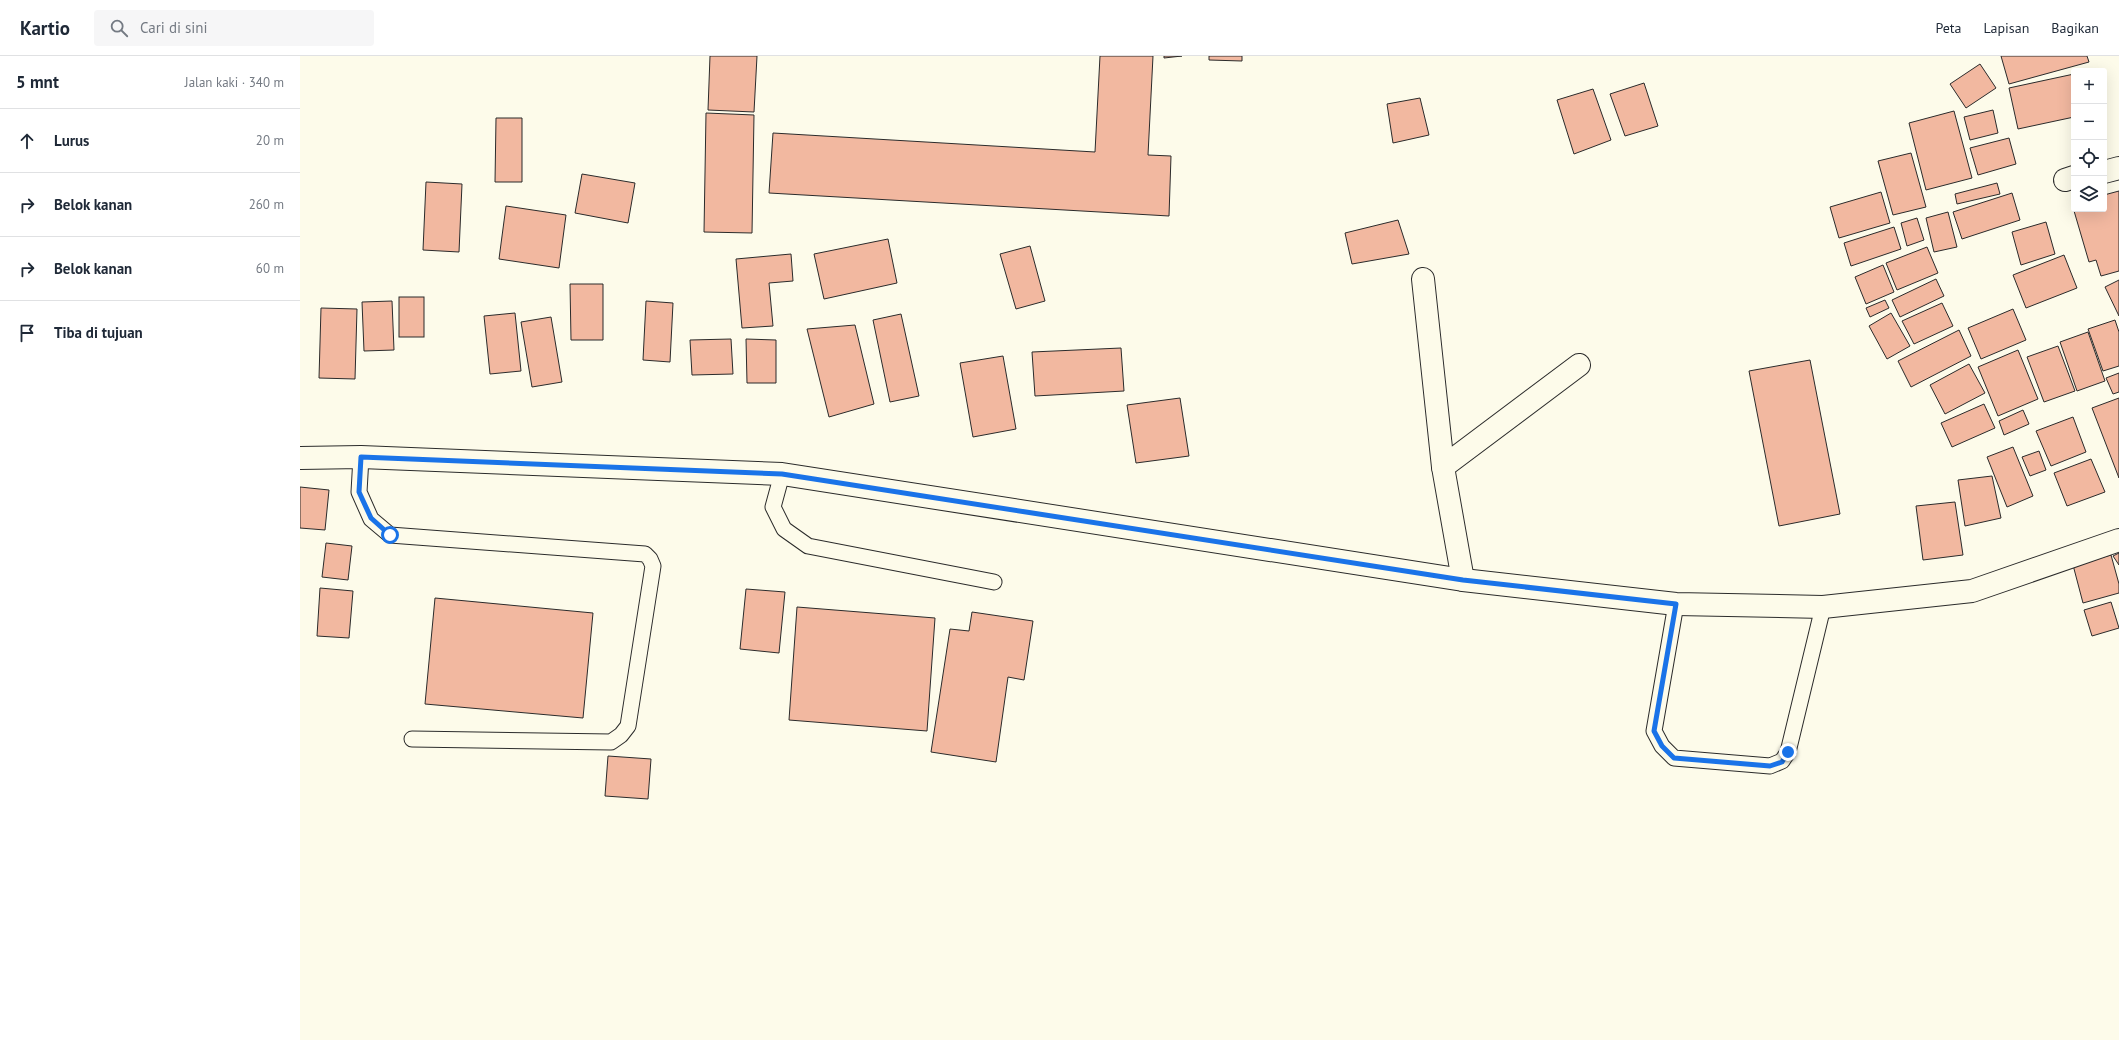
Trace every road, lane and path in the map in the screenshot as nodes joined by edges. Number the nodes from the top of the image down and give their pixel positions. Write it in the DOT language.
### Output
graph roads {
  1 [pos="2119,168"];
  2 [pos="2107,171"];
  3 [pos="1423,279"];
  4 [pos="1579,365"];
  5 [pos="361,457"];
  6 [pos="300,458"];
  7 [pos="1443,467"];
  8 [pos="782,474"];
  9 [pos="2119,540"];
  10 [pos="1463,580"];
  11 [pos="994,582"];
  12 [pos="1676,604"];
  13 [pos="1823,607"];
  14 [pos="412,739"];
  1 -- 2 [label="street"];
  3 -- 7 [label="street"];
  4 -- 7 [label="street"];
  5 -- 6 [label="street"];
  5 -- 8 [label="street"];
  5 -- 14 [label="lane"];
  7 -- 10 [label="street"];
  8 -- 10 [label="street"];
  8 -- 11 [label="lane"];
  9 -- 13 [label="street"];
  10 -- 12 [label="street"];
  12 -- 13 [label="street"];
  12 -- 13 [label="lane"];
}
